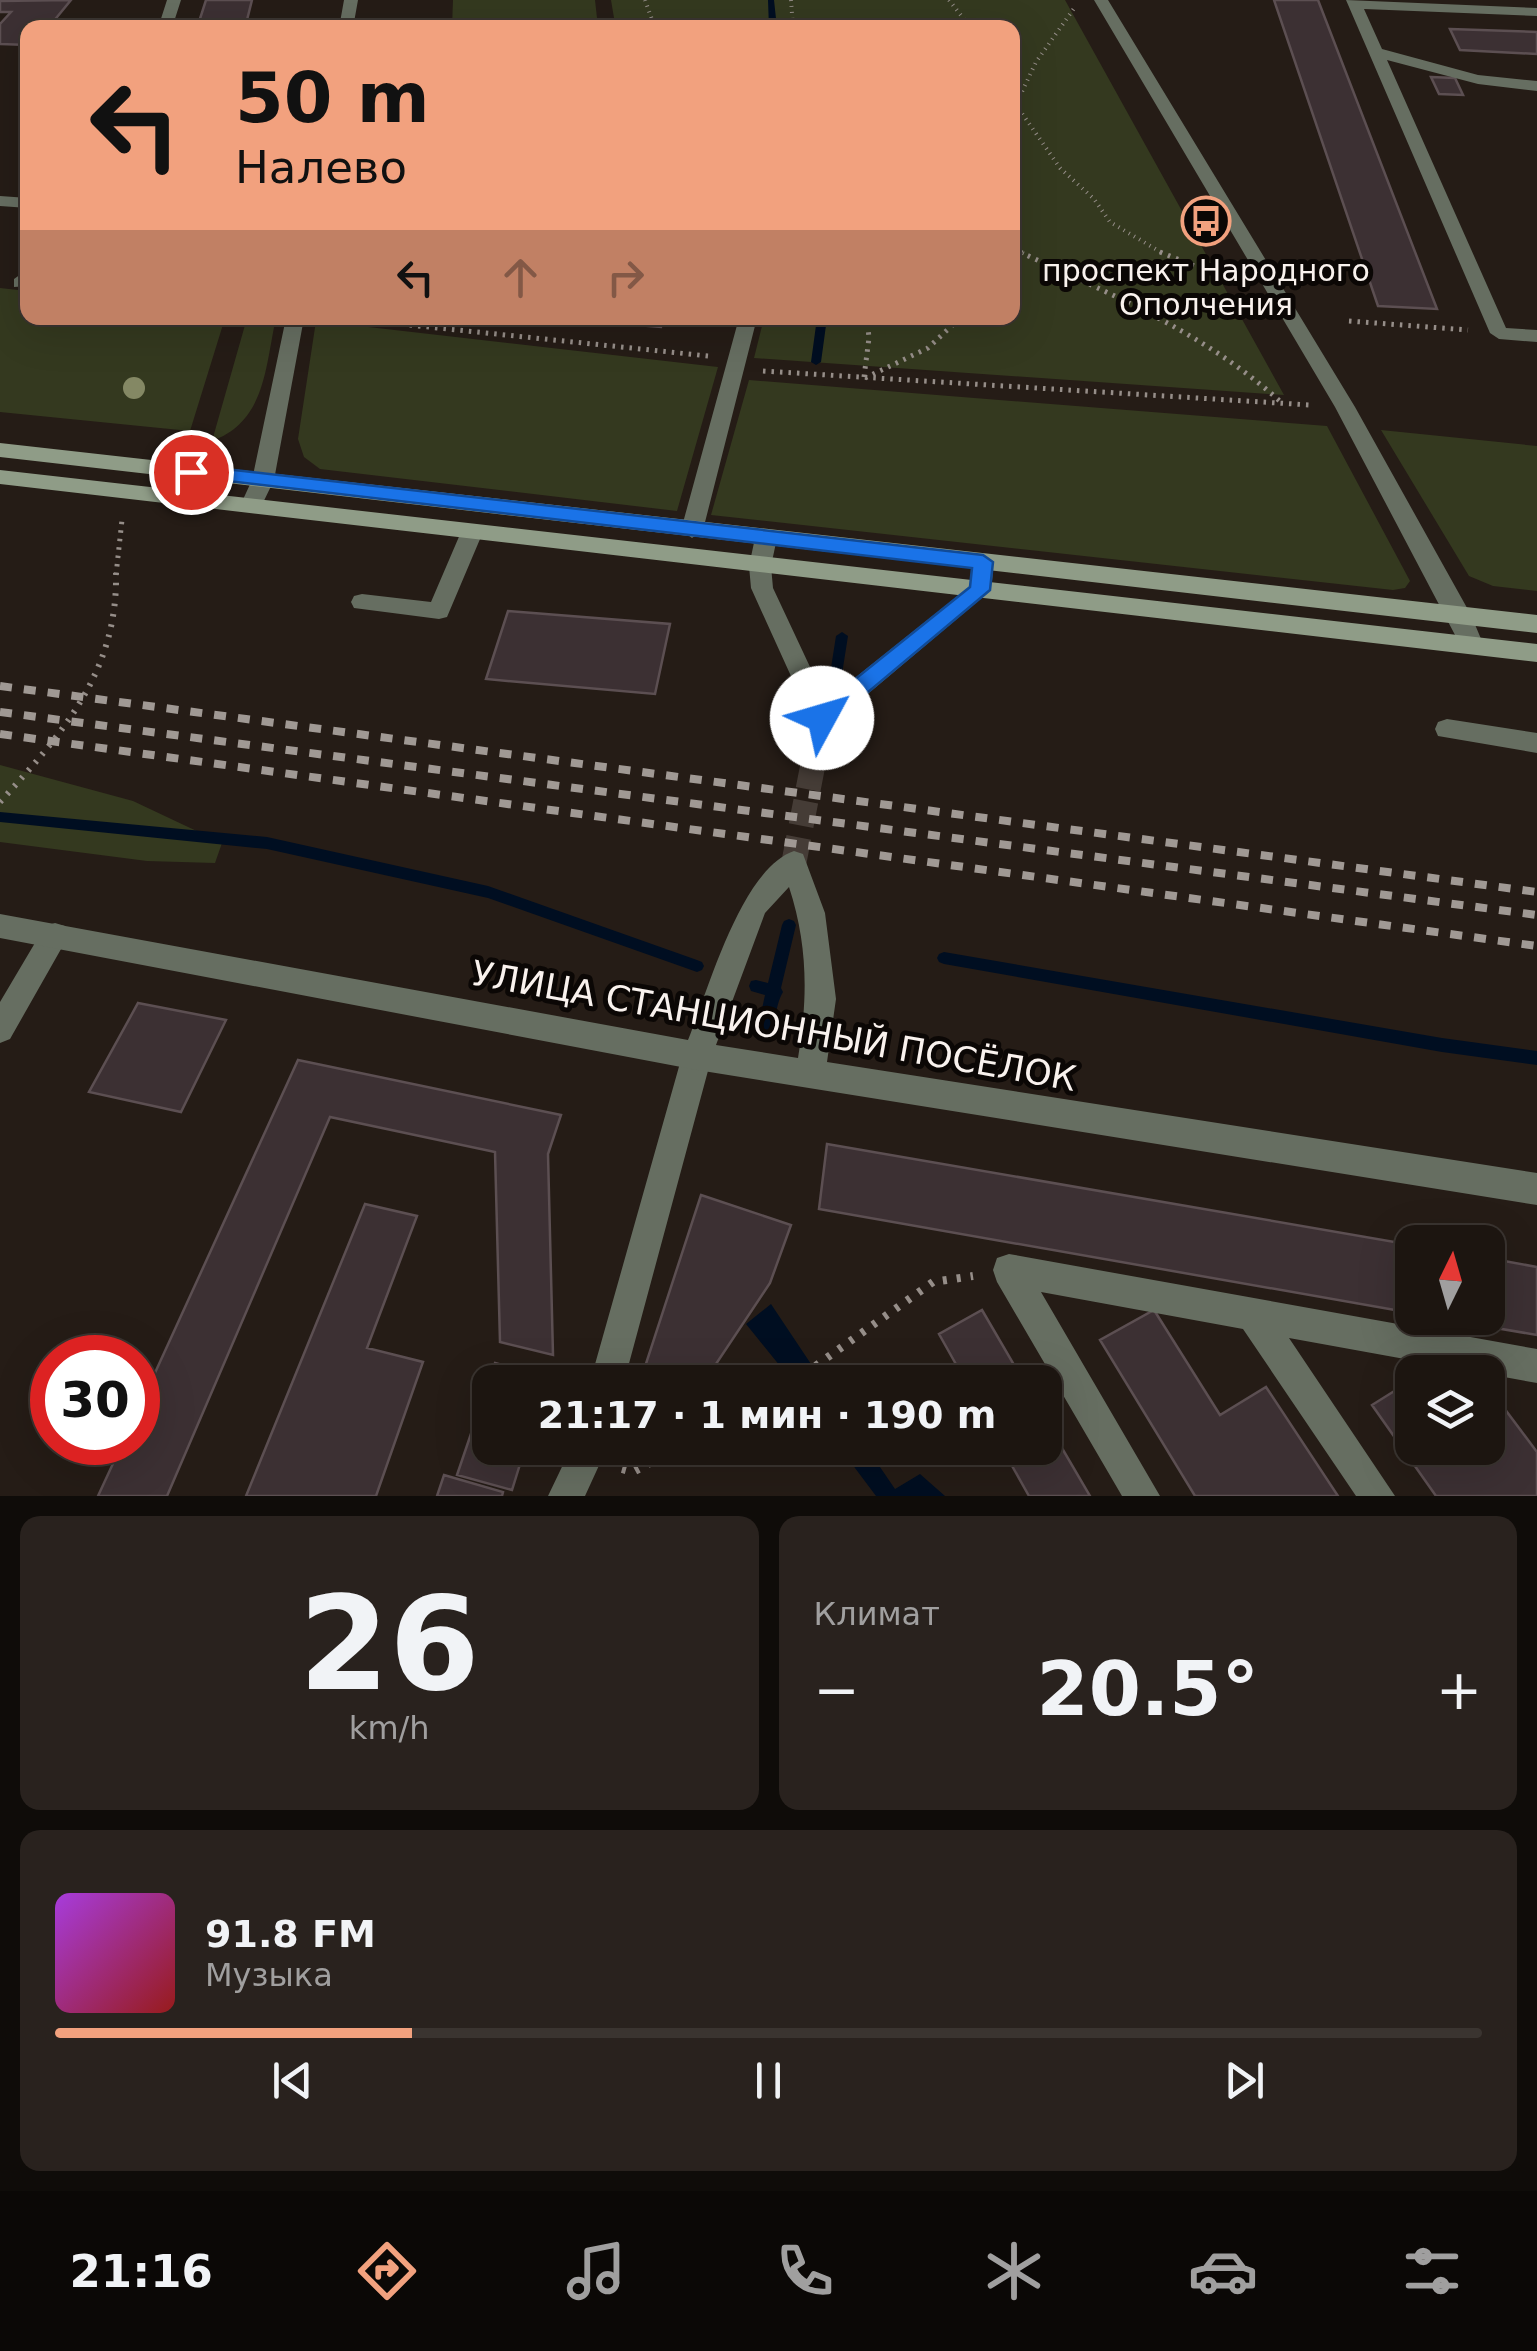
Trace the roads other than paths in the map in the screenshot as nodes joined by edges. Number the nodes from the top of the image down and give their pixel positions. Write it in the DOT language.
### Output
graph roads {
  1 [pos="1102,0"];
  2 [pos="1354,2"];
  3 [pos="1537,12"];
  4 [pos="1374,52"];
  5 [pos="1537,86"];
  6 [pos="294,325"];
  7 [pos="746,325"];
  8 [pos="1537,336"];
  9 [pos="0,450"];
  10 [pos="0,476"];
  11 [pos="263,480"];
  12 [pos="251,506"];
  13 [pos="692,530"];
  14 [pos="472,532"];
  15 [pos="766,538"];
  16 [pos="983,562"];
  17 [pos="760,566"];
  18 [pos="980,590"];
  19 [pos="362,602"];
  20 [pos="1459,615"];
  21 [pos="1537,624"];
  22 [pos="1472,646"];
  23 [pos="1537,654"];
  24 [pos="1446,729"];
  25 [pos="1537,742"];
  26 [pos="0,926"];
  27 [pos="55,935"];
  28 [pos="0,1029"];
  29 [pos="698,1056"];
  30 [pos="810,1074"];
  31 [pos="1537,1189"];
  32 [pos="1256,1318"];
  33 [pos="612,1365"];
  34 [pos="1534,1369"];
  35 [pos="581,1465"];
  36 [pos="566,1496"];
  37 [pos="1142,1496"];
  38 [pos="1376,1496"];
  1 -- 20 [label="street"];
  2 -- 3 [label="street"];
  2 -- 4 [label="street"];
  4 -- 5 [label="street"];
  4 -- 8 [label="street"];
  6 -- 11 [label="street"];
  7 -- 13 [label="street"];
  9 -- 11 [label="street"];
  10 -- 12 [label="street"];
  11 -- 12 [label="street"];
  11 -- 13 [label="street"];
  12 -- 14 [label="street"];
  13 -- 15 [label="street"];
  14 -- 17 [label="street"];
  14 -- 19 [label="street"];
  15 -- 16 [label="street"];
  15 -- 17 [label="street"];
  16 -- 18 [label="street"];
  16 -- 20 [label="street"];
  17 -- 18 [label="street"];
  17 -- 18 [label="street"];
  18 -- 22 [label="street"];
  20 -- 21 [label="street"];
  20 -- 22 [label="street"];
  22 -- 23 [label="street"];
  24 -- 25 [label="street"];
  26 -- 27 [label="street, УЛИЦА СТАНЦИОННЫЙ ПОСЁЛОК"];
  27 -- 28 [label="street"];
  27 -- 29 [label="street, УЛИЦА СТАНЦИОННЫЙ ПОСЁЛОК"];
  29 -- 30 [label="street, УЛИЦА СТАНЦИОННЫЙ ПОСЁЛОК"];
  29 -- 30 [label="street"];
  29 -- 33 [label="street"];
  30 -- 31 [label="street, УЛИЦА СТАНЦИОННЫЙ ПОСЁЛОК"];
  32 -- 34 [label="street"];
  32 -- 37 [label="street"];
  32 -- 38 [label="street"];
  35 -- 36 [label="street"];
}
